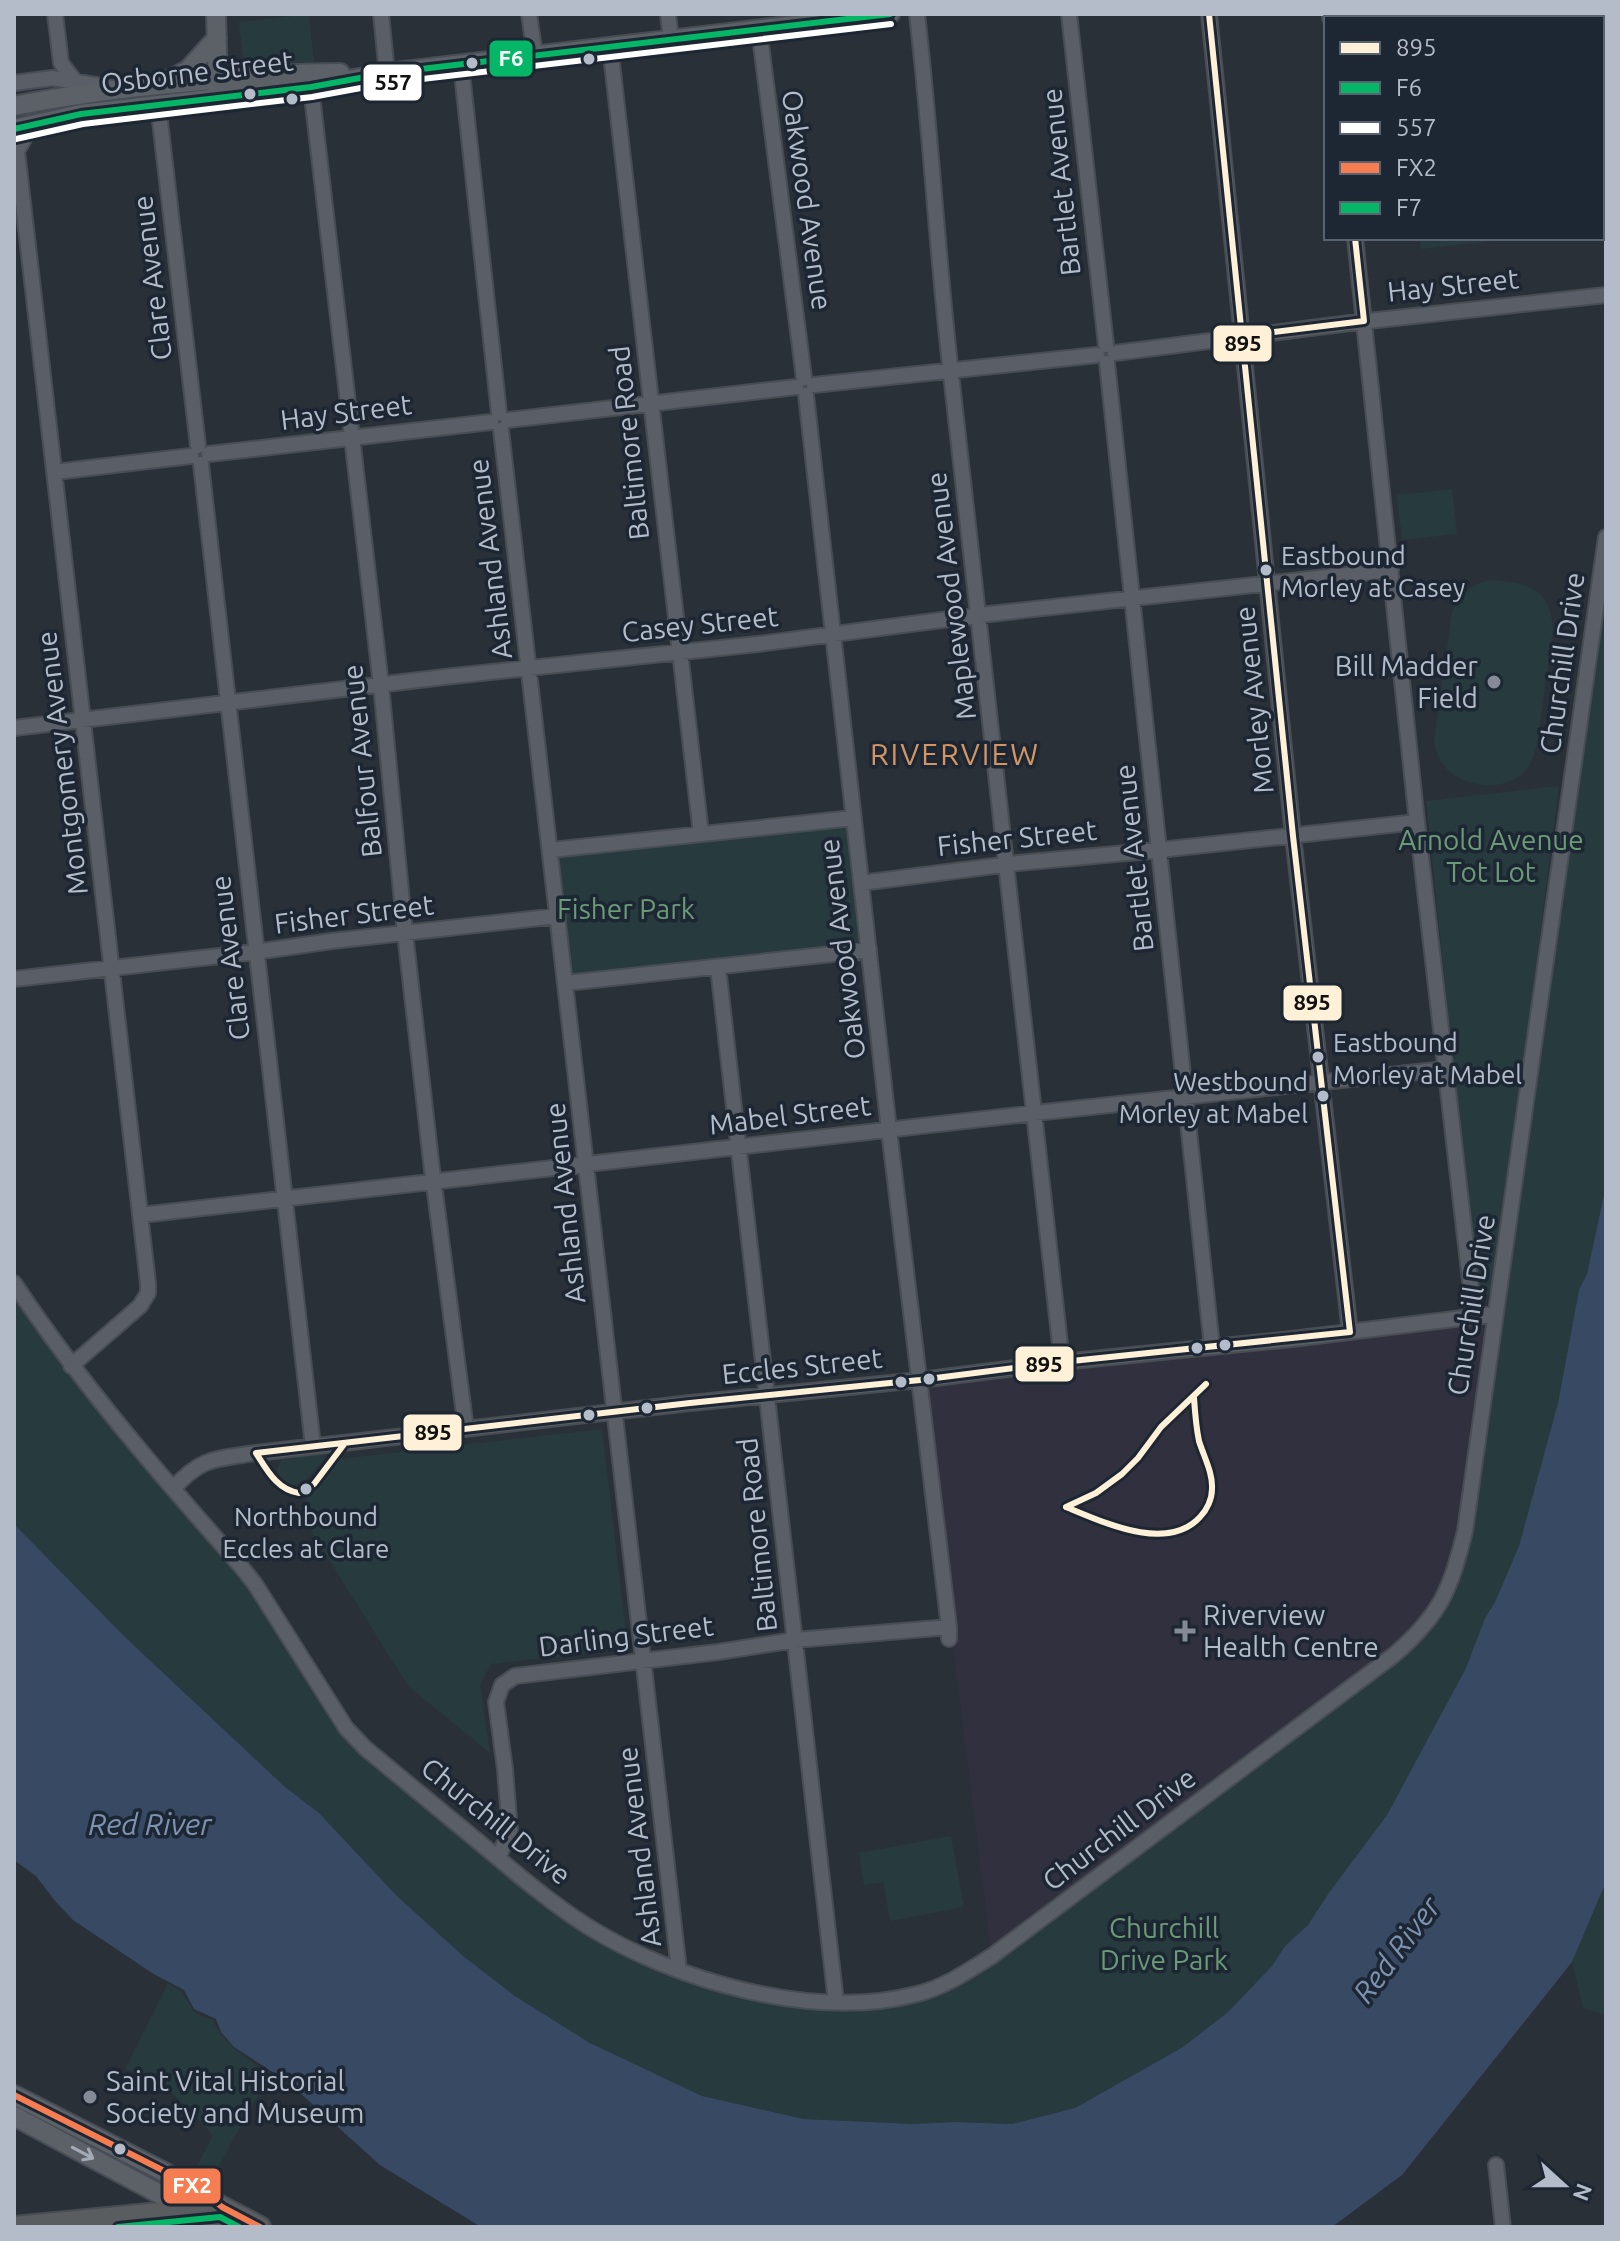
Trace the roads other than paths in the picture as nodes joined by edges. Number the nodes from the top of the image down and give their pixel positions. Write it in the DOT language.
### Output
graph roads {
  1 [pos="55,14"];
  2 [pos="218,14"];
  3 [pos="381,14"];
  4 [pos="529,14"];
  5 [pos="668,14"];
  6 [pos="890,14"];
  7 [pos="917,14"];
  8 [pos="1069,14"];
  9 [pos="1209,14"];
  10 [pos="783,20"];
  11 [pos="759,29"];
  12 [pos="217,38"];
  13 [pos="671,39"];
  14 [pos="610,46"];
  15 [pos="535,55"];
  16 [pos="61,63"];
  17 [pos="461,64"];
  18 [pos="387,73"];
  19 [pos="52,78"];
  20 [pos="74,80"];
  21 [pos="14,83"];
  22 [pos="160,85"];
  23 [pos="311,87"];
  24 [pos="128,88"];
  25 [pos="224,88"];
  26 [pos="158,104"];
  27 [pos="14,106"];
  28 [pos="23,127"];
  29 [pos="1355,240"];
  30 [pos="1606,295"];
  31 [pos="1364,321"];
  32 [pos="1241,336"];
  33 [pos="1106,354"];
  34 [pos="951,370"];
  35 [pos="805,386"];
  36 [pos="651,405"];
  37 [pos="500,422"];
  38 [pos="353,437"];
  39 [pos="200,455"];
  40 [pos="55,472"];
  41 [pos="1606,537"];
  42 [pos="1391,570"];
  43 [pos="1269,583"];
  44 [pos="1132,599"];
  45 [pos="980,615"];
  46 [pos="833,634"];
  47 [pos="679,653"];
  48 [pos="529,668"];
  49 [pos="381,685"];
  50 [pos="227,703"];
  51 [pos="84,720"];
  52 [pos="14,728"];
  53 [pos="853,818"];
  54 [pos="1417,822"];
  55 [pos="701,834"];
  56 [pos="1293,836"];
  57 [pos="551,850"];
  58 [pos="1159,850"];
  59 [pos="1007,864"];
  60 [pos="861,883"];
  61 [pos="558,916"];
  62 [pos="405,933"];
  63 [pos="869,950"];
  64 [pos="255,952"];
  65 [pos="718,967"];
  66 [pos="112,969"];
  67 [pos="14,979"];
  68 [pos="566,983"];
  69 [pos="1445,1069"];
  70 [pos="1320,1082"];
  71 [pos="1185,1098"];
  72 [pos="1035,1113"];
  73 [pos="889,1130"];
  74 [pos="738,1148"];
  75 [pos="586,1165"];
  76 [pos="433,1183"];
  77 [pos="285,1199"];
  78 [pos="141,1215"];
  79 [pos="14,1283"];
  80 [pos="1495,1314"];
  81 [pos="1474,1315"];
  82 [pos="1350,1332"];
  83 [pos="1212,1347"];
  84 [pos="1062,1362"];
  85 [pos="71,1366"];
  86 [pos="920,1380"];
  87 [pos="767,1395"];
  88 [pos="615,1413"];
  89 [pos="466,1429"];
  90 [pos="313,1446"];
  91 [pos="173,1489"];
  92 [pos="949,1633"];
  93 [pos="795,1640"];
  94 [pos="643,1660"];
  95 [pos="498,1858"];
  96 [pos="679,1970"];
  97 [pos="836,2002"];
  98 [pos="14,2095"];
  99 [pos="14,2116"];
  100 [pos="1496,2165"];
  101 [pos="190,2218"];
  102 [pos="221,2219"];
  103 [pos="14,2227"];
  104 [pos="260,2227"];
  105 [pos="1503,2227"];
  1 -- 16 [label="street"];
  2 -- 12 [label="main road"];
  2 -- 25 [label="main road"];
  3 -- 18 [label="street"];
  4 -- 15 [label="street"];
  5 -- 13 [label="street"];
  6 -- 10 [label="main road, Osborne Street"];
  7 -- 34 [label="street, Maplewood Avenue"];
  8 -- 33 [label="street, Bartlet Avenue"];
  9 -- 32 [label="street, Morley Avenue"];
  10 -- 11 [label="main road, Osborne Street"];
  11 -- 13 [label="main road, Osborne Street"];
  11 -- 35 [label="street, Oakwood Avenue"];
  12 -- 22 [label="main road"];
  12 -- 25 [label="main road"];
  13 -- 14 [label="main road, Osborne Street"];
  14 -- 15 [label="main road, Osborne Street"];
  14 -- 36 [label="street, Baltimore Road"];
  15 -- 17 [label="main road, Osborne Street"];
  16 -- 19 [label="street"];
  16 -- 20 [label="street"];
  17 -- 18 [label="main road, Osborne Street"];
  17 -- 37 [label="street, Ashland Avenue"];
  18 -- 23 [label="main road, Osborne Street"];
  18 -- 25 [label="main road, Osborne Street"];
  19 -- 20 [label="street, Osborne Street"];
  19 -- 21 [label="street, Osborne Street"];
  20 -- 24 [label="street, Osborne Street"];
  22 -- 24 [label="main road, Osborne Street"];
  22 -- 25 [label="main road, Osborne Street"];
  23 -- 25 [label="main road, Osborne Street"];
  23 -- 38 [label="street, Balfour Avenue"];
  24 -- 27 [label="main road, Osborne Street"];
  25 -- 26 [label="main road, Osborne Street"];
  26 -- 28 [label="main road, Osborne Street"];
  26 -- 39 [label="street, Clare Avenue"];
  28 -- 40 [label="street, Montgomery Avenue"];
  29 -- 31 [label="street"];
  30 -- 31 [label="street, Hay Street"];
  31 -- 32 [label="street, Hay Street"];
  31 -- 42 [label="street"];
  32 -- 33 [label="street, Hay Street"];
  32 -- 43 [label="street, Morley Avenue"];
  33 -- 34 [label="street, Hay Street"];
  33 -- 44 [label="street, Bartlet Avenue"];
  34 -- 35 [label="street, Hay Street"];
  34 -- 45 [label="street, Maplewood Avenue"];
  35 -- 36 [label="street, Hay Street"];
  35 -- 46 [label="street, Oakwood Avenue"];
  36 -- 37 [label="street, Hay Street"];
  36 -- 47 [label="street, Baltimore Road"];
  37 -- 38 [label="street, Hay Street"];
  37 -- 48 [label="street, Ashland Avenue"];
  38 -- 39 [label="street, Hay Street"];
  38 -- 49 [label="street, Balfour Avenue"];
  39 -- 40 [label="street, Hay Street"];
  39 -- 50 [label="street, Clare Avenue"];
  40 -- 51 [label="street, Montgomery Avenue"];
  41 -- 80 [label="street, Churchill Drive"];
  42 -- 43 [label="street, Casey Street"];
  42 -- 54 [label="street"];
  43 -- 44 [label="street, Casey Street"];
  43 -- 56 [label="street, Morley Avenue"];
  44 -- 45 [label="street, Casey Street"];
  44 -- 58 [label="street, Bartlet Avenue"];
  45 -- 46 [label="street, Casey Street"];
  45 -- 59 [label="street, Maplewood Avenue"];
  46 -- 47 [label="street, Casey Street"];
  46 -- 53 [label="street, Oakwood Avenue"];
  47 -- 48 [label="street, Casey Street"];
  47 -- 55 [label="street, Baltimore Road"];
  48 -- 49 [label="street, Casey Street"];
  48 -- 57 [label="street, Ashland Avenue"];
  49 -- 50 [label="street, Casey Street"];
  49 -- 62 [label="street, Balfour Avenue"];
  50 -- 51 [label="street, Casey Street"];
  50 -- 64 [label="street, Clare Avenue"];
  51 -- 52 [label="street, Casey Street"];
  51 -- 66 [label="street, Montgomery Avenue"];
  53 -- 55 [label="street"];
  53 -- 60 [label="street, Oakwood Avenue"];
  54 -- 56 [label="street, Fisher Street"];
  54 -- 69 [label="street"];
  55 -- 57 [label="street"];
  56 -- 58 [label="street, Fisher Street"];
  56 -- 70 [label="street, Morley Avenue"];
  57 -- 61 [label="street, Ashland Avenue"];
  58 -- 59 [label="street, Fisher Street"];
  58 -- 71 [label="street, Bartlet Avenue"];
  59 -- 60 [label="street, Fisher Street"];
  59 -- 72 [label="street, Maplewood Avenue"];
  60 -- 63 [label="street, Oakwood Avenue"];
  61 -- 62 [label="street, Fisher Street"];
  61 -- 68 [label="street, Ashland Avenue"];
  62 -- 64 [label="street, Fisher Street"];
  62 -- 76 [label="street, Balfour Avenue"];
  63 -- 65 [label="street"];
  63 -- 73 [label="street, Oakwood Avenue"];
  64 -- 66 [label="street, Fisher Street"];
  64 -- 77 [label="street, Clare Avenue"];
  65 -- 68 [label="street"];
  65 -- 74 [label="street, Baltimore Road"];
  66 -- 67 [label="street, Fisher Street"];
  66 -- 78 [label="street, Montgomery Avenue"];
  68 -- 75 [label="street, Ashland Avenue"];
  69 -- 70 [label="street, Mabel Street"];
  69 -- 81 [label="street"];
  70 -- 71 [label="street, Mabel Street"];
  70 -- 82 [label="street, Morley Avenue"];
  71 -- 72 [label="street, Mabel Street"];
  71 -- 83 [label="street, Bartlet Avenue"];
  72 -- 73 [label="street, Mabel Street"];
  72 -- 84 [label="street, Maplewood Avenue"];
  73 -- 74 [label="street, Mabel Street"];
  73 -- 86 [label="street, Oakwood Avenue"];
  74 -- 75 [label="street, Mabel Street"];
  74 -- 87 [label="street, Baltimore Road"];
  75 -- 76 [label="street, Mabel Street"];
  75 -- 88 [label="street, Ashland Avenue"];
  76 -- 77 [label="street, Mabel Street"];
  76 -- 89 [label="street, Balfour Avenue"];
  77 -- 78 [label="street, Mabel Street"];
  77 -- 90 [label="street, Clare Avenue"];
  78 -- 85 [label="street, Montgomery Avenue"];
  79 -- 85 [label="street, Churchill Drive"];
  80 -- 81 [label="street, Eccles Street"];
  80 -- 97 [label="street, Churchill Drive"];
  81 -- 82 [label="street, Eccles Street"];
  82 -- 83 [label="street, Eccles Street"];
  83 -- 84 [label="street, Eccles Street"];
  84 -- 86 [label="street, Eccles Street"];
  85 -- 91 [label="street, Churchill Drive"];
  86 -- 87 [label="street, Eccles Street"];
  86 -- 92 [label="street, Oakwood Avenue"];
  87 -- 88 [label="street, Eccles Street"];
  87 -- 93 [label="street, Baltimore Road"];
  88 -- 89 [label="street, Eccles Street"];
  88 -- 94 [label="street, Ashland Avenue"];
  89 -- 90 [label="street, Eccles Street"];
  90 -- 91 [label="street, Eccles Street"];
  91 -- 95 [label="street, Churchill Drive"];
  92 -- 93 [label="street, Darling Street"];
  93 -- 94 [label="street, Darling Street"];
  93 -- 97 [label="street, Baltimore Road"];
  94 -- 95 [label="street, Darling Street"];
  94 -- 96 [label="street, Ashland Avenue"];
  95 -- 96 [label="street, Churchill Drive"];
  96 -- 97 [label="street, Churchill Drive"];
  98 -- 102 [label="main road"];
  99 -- 101 [label="main road, one-way"];
  100 -- 105 [label="street"];
  101 -- 102 [label="highway"];
  101 -- 103 [label="highway"];
  102 -- 104 [label="highway"];
}
